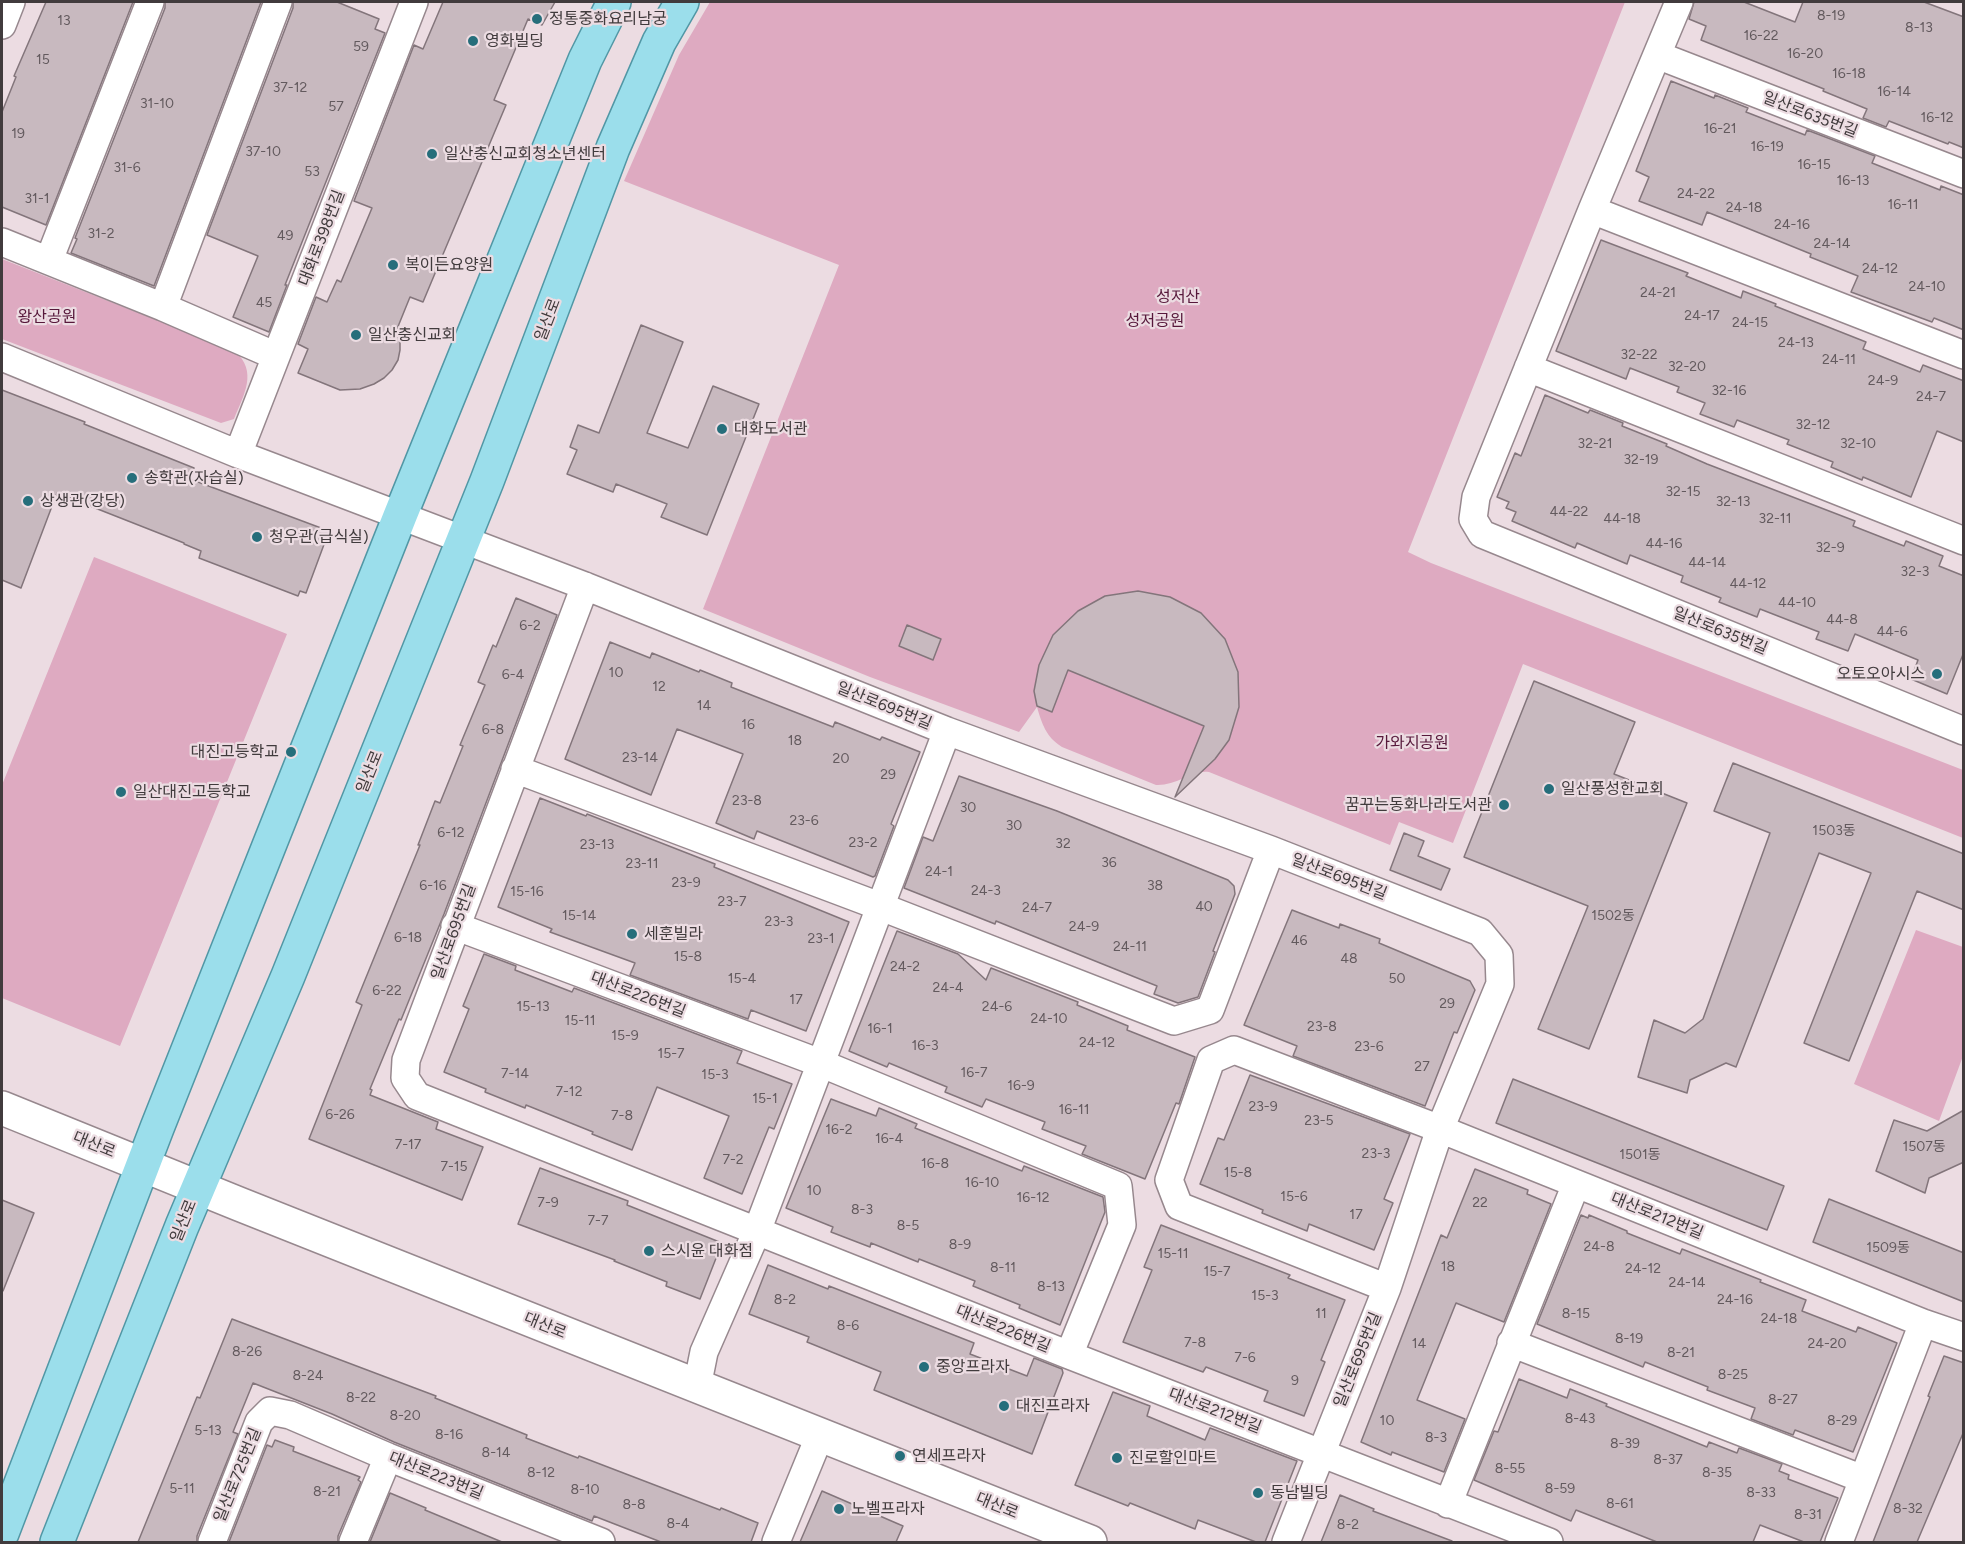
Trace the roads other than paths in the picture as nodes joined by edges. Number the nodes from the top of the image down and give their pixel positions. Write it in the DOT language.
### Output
graph roads {
  1 [pos="11,2"];
  2 [pos="150,2"];
  3 [pos="278,2"];
  4 [pos="614,2"];
  5 [pos="682,2"];
  6 [pos="1679,2"];
  7 [pos="410,3"];
  8 [pos="2,25"];
  9 [pos="1657,55"];
  10 [pos="1964,174"];
  11 [pos="1592,210"];
  12 [pos="2,242"];
  13 [pos="49,261"];
  14 [pos="163,307"];
  15 [pos="1964,355"];
  16 [pos="276,356"];
  17 [pos="2,357"];
  18 [pos="1528,368"];
  19 [pos="238,454"];
  20 [pos="400,516"];
  21 [pos="463,540"];
  22 [pos="1964,541"];
  23 [pos="585,586"];
  24 [pos="1961,723"];
  25 [pos="947,731"];
  26 [pos="515,769"];
  27 [pos="1271,850"];
  28 [pos="879,906"];
  29 [pos="455,927"];
  30 [pos="820,1063"];
  31 [pos="405,1078"];
  32 [pos="2,1108"];
  33 [pos="1440,1129"];
  34 [pos="143,1165"];
  35 [pos="1576,1184"];
  36 [pos="198,1187"];
  37 [pos="757,1231"];
  38 [pos="1387,1288"];
  39 [pos="1923,1323"];
  40 [pos="1964,1337"];
  41 [pos="1511,1343"];
  42 [pos="1076,1357"];
  43 [pos="697,1386"];
  44 [pos="270,1411"];
  45 [pos="820,1435"];
  46 [pos="1321,1452"];
  47 [pos="388,1457"];
  48 [pos="1863,1479"];
  49 [pos="1448,1504"];
  50 [pos="2,1533"];
  51 [pos="57,1542"];
  52 [pos="212,1542"];
  53 [pos="352,1542"];
  54 [pos="601,1542"];
  55 [pos="776,1542"];
  56 [pos="1090,1542"];
  57 [pos="1286,1542"];
  58 [pos="1549,1542"];
  59 [pos="1839,1542"];
  1 -- 8 [label="street"];
  2 -- 13 [label="street"];
  3 -- 14 [label="street"];
  4 -- 20 [label="main road"];
  5 -- 21 [label="main road, 일산로"];
  6 -- 9 [label="street"];
  7 -- 16 [label="street, 대화로398번길"];
  9 -- 10 [label="street, 일산로635번길"];
  9 -- 11 [label="street"];
  11 -- 15 [label="street"];
  11 -- 18 [label="street"];
  12 -- 13 [label="street"];
  13 -- 14 [label="street"];
  14 -- 16 [label="street"];
  16 -- 19 [label="street, 대화로398번길"];
  17 -- 19 [label="street, 일산로695번길"];
  18 -- 22 [label="street"];
  18 -- 24 [label="street, 일산로635번길"];
  19 -- 20 [label="street, 일산로695번길"];
  20 -- 21 [label="street, 일산로695번길"];
  20 -- 34 [label="main road"];
  21 -- 23 [label="street, 일산로695번길"];
  21 -- 36 [label="main road, 일산로"];
  23 -- 25 [label="street, 일산로695번길"];
  23 -- 26 [label="street, 일산로695번길"];
  25 -- 27 [label="street, 일산로695번길"];
  25 -- 28 [label="street"];
  26 -- 28 [label="street"];
  26 -- 29 [label="street, 일산로695번길"];
  27 -- 28 [label="street"];
  27 -- 33 [label="street, 일산로695번길"];
  28 -- 30 [label="street"];
  29 -- 30 [label="street, 대산로226번길"];
  29 -- 31 [label="street, 일산로695번길"];
  30 -- 37 [label="street"];
  30 -- 42 [label="street, 대산로226번길"];
  31 -- 37 [label="street, 대산로226번길"];
  32 -- 34 [label="main road, 대산로"];
  33 -- 35 [label="street, 대산로212번길"];
  33 -- 38 [label="street, 일산로695번길"];
  33 -- 38 [label="street, 대산로212번길"];
  34 -- 36 [label="main road, 대산로"];
  34 -- 50 [label="main road"];
  35 -- 39 [label="street, 대산로212번길"];
  35 -- 41 [label="street"];
  36 -- 43 [label="main road, 대산로"];
  36 -- 51 [label="main road, 일산로"];
  37 -- 42 [label="street, 대산로226번길"];
  37 -- 43 [label="street"];
  38 -- 46 [label="street, 일산로695번길"];
  39 -- 40 [label="street, 대산로212번길"];
  39 -- 48 [label="street"];
  41 -- 48 [label="street"];
  41 -- 49 [label="street"];
  42 -- 46 [label="street, 대산로212번길"];
  43 -- 45 [label="main road, 대산로"];
  44 -- 47 [label="street, 대산로223번길"];
  44 -- 52 [label="street, 일산로725번길"];
  45 -- 55 [label="street"];
  45 -- 56 [label="main road, 대산로"];
  46 -- 49 [label="street, 대산로212번길"];
  46 -- 57 [label="street, 일산로695번길"];
  47 -- 53 [label="street"];
  47 -- 54 [label="street, 대산로223번길"];
  48 -- 59 [label="street"];
  49 -- 58 [label="street, 대산로212번길"];
}
